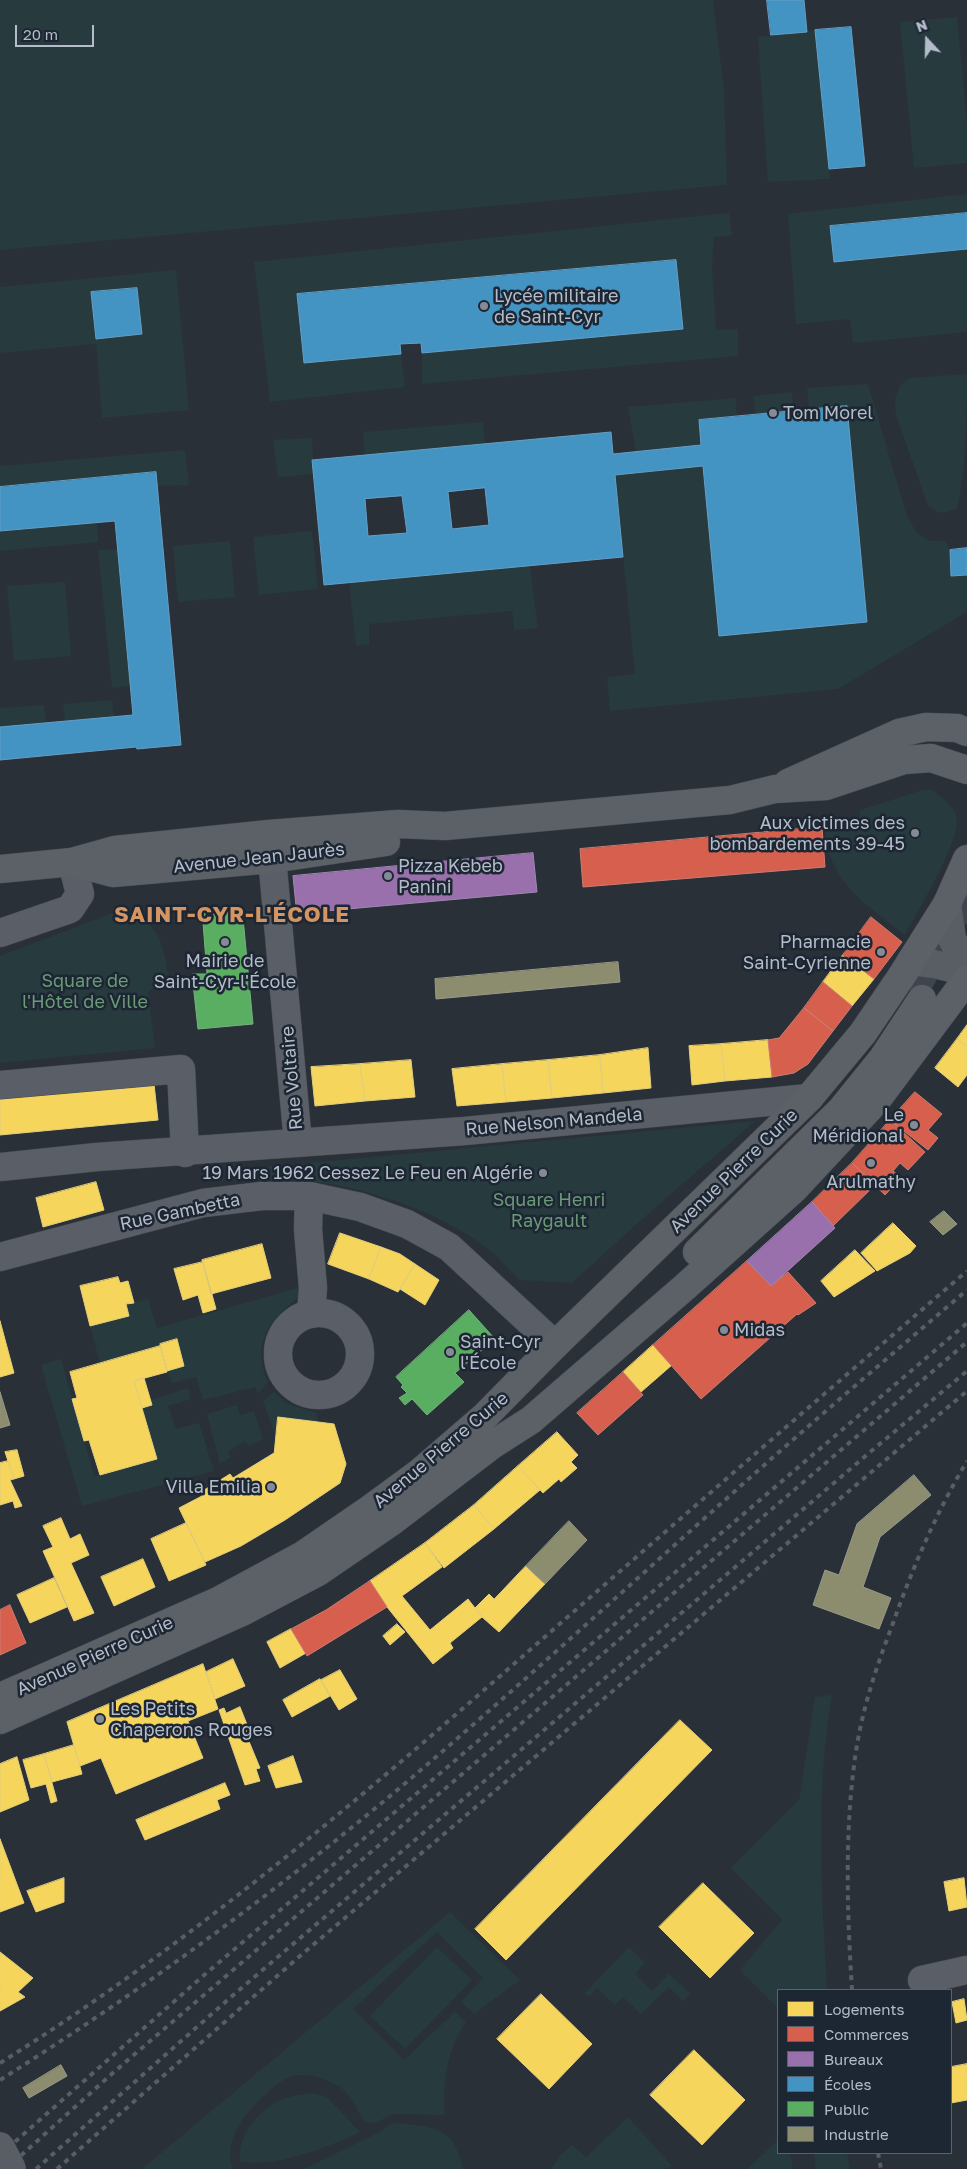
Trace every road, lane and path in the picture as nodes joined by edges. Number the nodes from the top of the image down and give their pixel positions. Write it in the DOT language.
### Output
graph roads {
  1 [pos="967,732"];
  2 [pos="967,770"];
  3 [pos="775,789"];
  4 [pos="270,846"];
  5 [pos="967,859"];
  6 [pos="72,862"];
  7 [pos="0,869"];
  8 [pos="947,904"];
  9 [pos="0,932"];
  10 [pos="911,961"];
  11 [pos="967,966"];
  12 [pos="967,972"];
  13 [pos="967,979"];
  14 [pos="0,1086"];
  15 [pos="809,1098"];
  16 [pos="298,1143"];
  17 [pos="185,1152"];
  18 [pos="0,1167"];
  19 [pos="309,1196"];
  20 [pos="746,1232"];
  21 [pos="716,1234"];
  22 [pos="0,1257"];
  23 [pos="311,1314"];
  24 [pos="555,1345"];
  25 [pos="517,1386"];
  26 [pos="492,1445"];
  27 [pos="0,1697"];
  28 [pos="0,1720"];
  29 [pos="967,1970"];
  30 [pos="922,1980"];
  31 [pos="0,2146"];
  32 [pos="12,2169"];
  1 -- 3 [label="main road"];
  2 -- 3 [label="main road"];
  3 -- 4 [label="main road, Avenue Jean Jaurès"];
  4 -- 6 [label="main road, Avenue Jean Jaurès"];
  4 -- 16 [label="street, Rue Voltaire"];
  5 -- 8 [label="main road, Avenue Pierre Curie"];
  6 -- 7 [label="main road, Avenue Jean Jaurès"];
  6 -- 9 [label="street"];
  8 -- 10 [label="main road, Avenue Pierre Curie"];
  8 -- 11 [label="street"];
  10 -- 12 [label="street"];
  10 -- 15 [label="main road, Avenue Pierre Curie"];
  13 -- 20 [label="main road, Avenue Pierre Curie"];
  14 -- 17 [label="street"];
  15 -- 16 [label="street, Rue Nelson Mandela"];
  15 -- 24 [label="main road, Avenue Pierre Curie"];
  16 -- 17 [label="street, Rue Voltaire"];
  17 -- 18 [label="street, Rue Voltaire"];
  19 -- 22 [label="street, Rue Gambetta"];
  19 -- 23 [label="street"];
  19 -- 24 [label="street, Rue Gambetta"];
  20 -- 21 [label="main road"];
  20 -- 26 [label="main road, Avenue Pierre Curie"];
  21 -- 25 [label="main road"];
  21 -- 26 [label="main road"];
  24 -- 25 [label="main road, Avenue Pierre Curie"];
  25 -- 27 [label="main road, Avenue Pierre Curie"];
  26 -- 28 [label="main road, Avenue Pierre Curie"];
  29 -- 30 [label="street"];
  31 -- 32 [label="street, bridge"];
}
